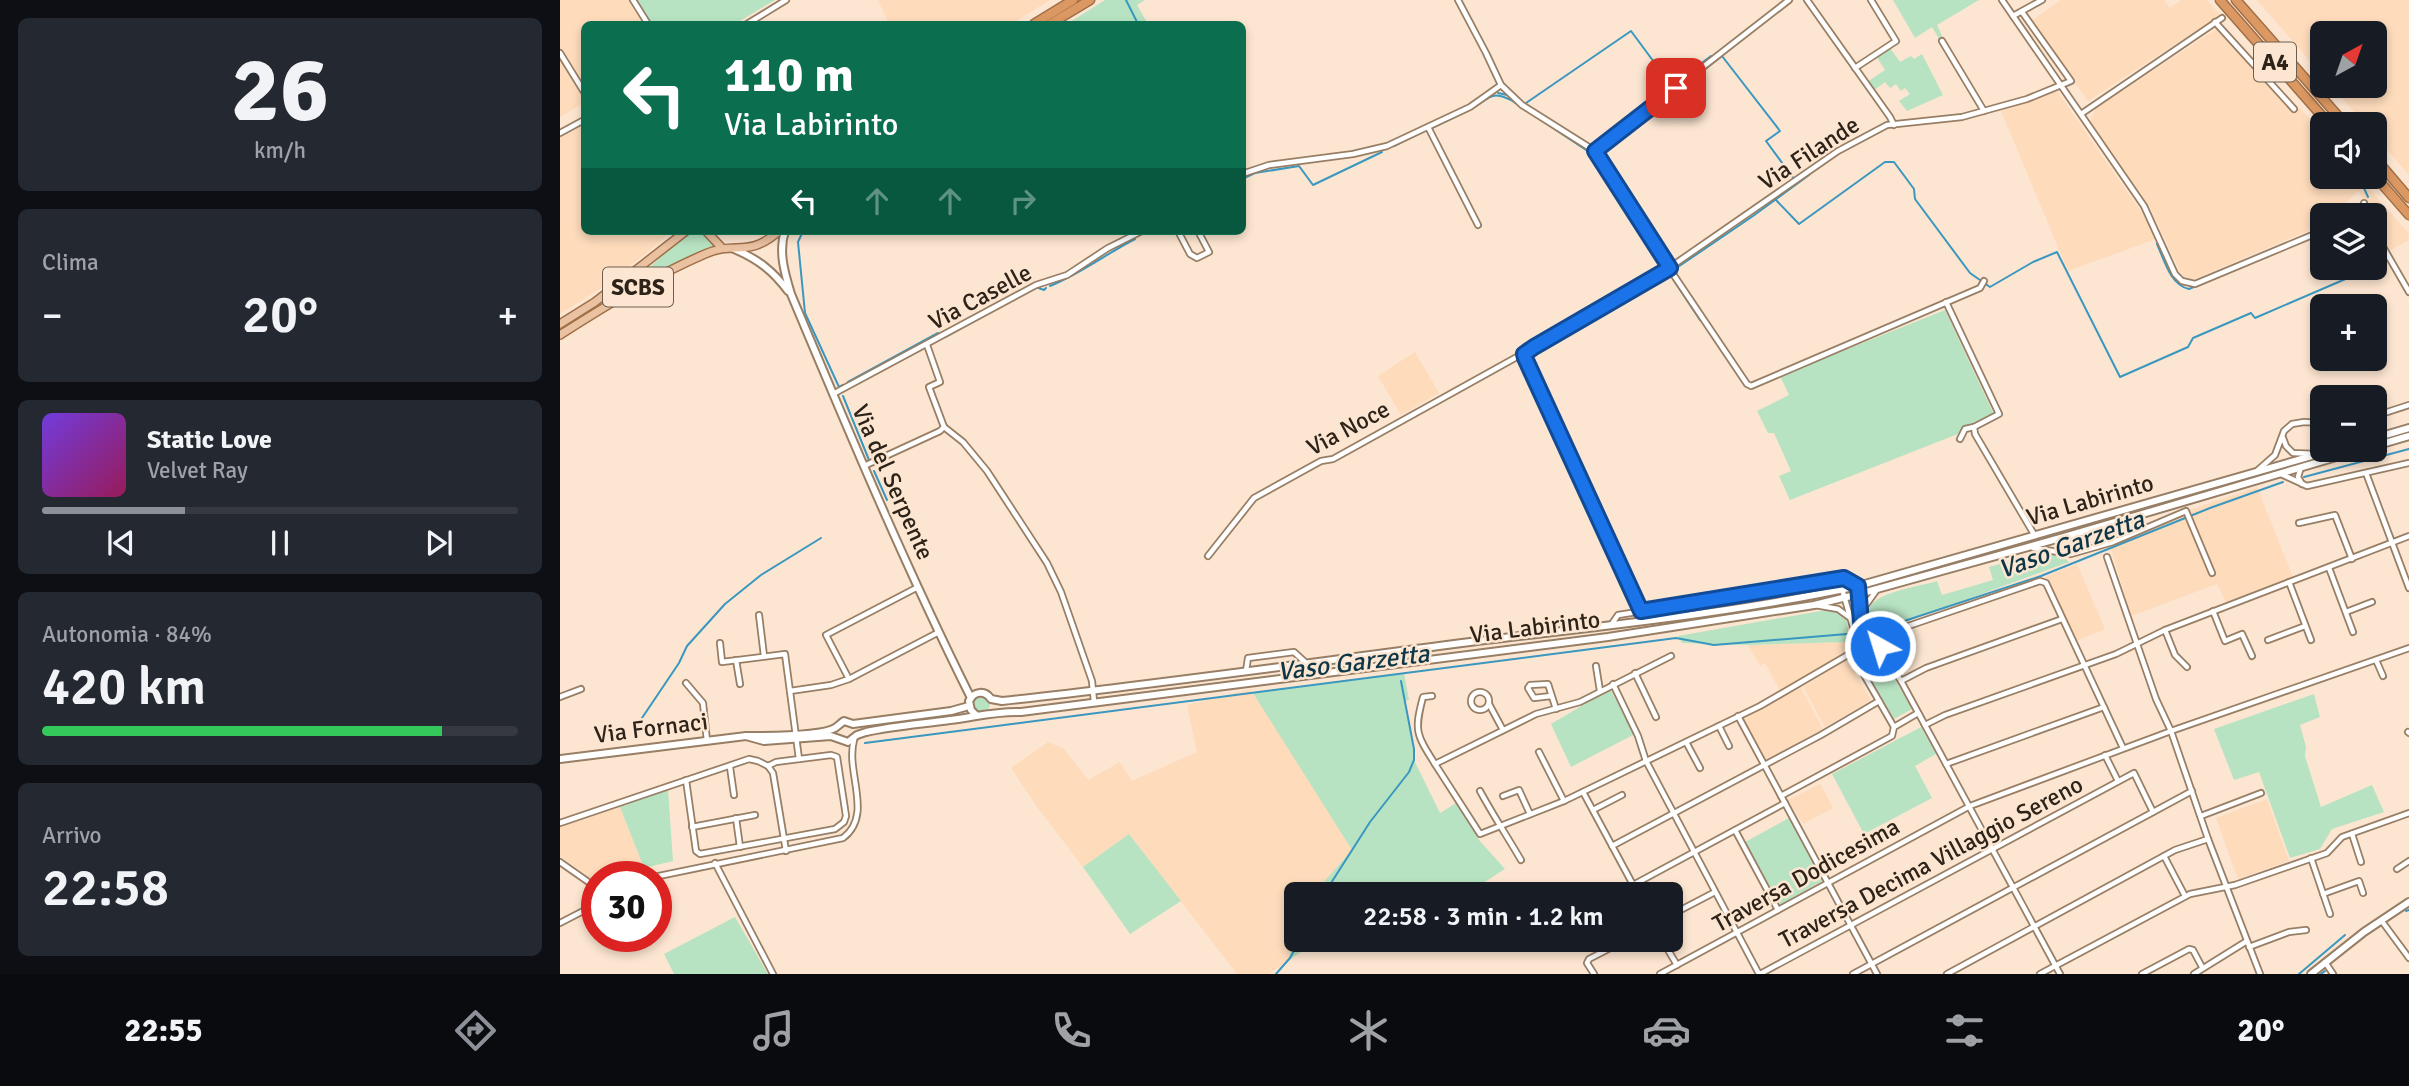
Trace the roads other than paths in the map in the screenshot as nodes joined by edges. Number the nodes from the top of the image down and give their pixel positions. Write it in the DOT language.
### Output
graph roads {
  1 [pos="633,0"];
  2 [pos="786,0"];
  3 [pos="1073,0"];
  4 [pos="1090,0"];
  5 [pos="1458,0"];
  6 [pos="1789,0"];
  7 [pos="1807,0"];
  8 [pos="1871,0"];
  9 [pos="2002,0"];
  10 [pos="2042,0"];
  11 [pos="2220,0"];
  12 [pos="2236,0"];
  13 [pos="2022,12"];
  14 [pos="2013,16"];
  15 [pos="2222,18"];
  16 [pos="646,21"];
  17 [pos="752,21"];
  18 [pos="1039,21"];
  19 [pos="1055,21"];
  20 [pos="2216,22"];
  21 [pos="1942,41"];
  22 [pos="560,53"];
  23 [pos="1855,68"];
  24 [pos="1501,85"];
  25 [pos="2062,86"];
  26 [pos="581,87"];
  27 [pos="2294,109"];
  28 [pos="1984,111"];
  29 [pos="2318,112"];
  30 [pos="2334,112"];
  31 [pos="2081,114"];
  32 [pos="581,122"];
  33 [pos="1894,125"];
  34 [pos="1428,127"];
  35 [pos="560,133"];
  36 [pos="1595,151"];
  37 [pos="1246,173"];
  38 [pos="2387,173"];
  39 [pos="2386,189"];
  40 [pos="2409,198"];
  41 [pos="2409,215"];
  42 [pos="1478,225"];
  43 [pos="681,235"];
  44 [pos="710,235"];
  45 [pos="773,235"];
  46 [pos="784,235"];
  47 [pos="1134,235"];
  48 [pos="1180,235"];
  49 [pos="1200,235"];
  50 [pos="2310,236"];
  51 [pos="721,247"];
  52 [pos="733,248"];
  53 [pos="2387,254"];
  54 [pos="1670,268"];
  55 [pos="1984,281"];
  56 [pos="2409,292"];
  57 [pos="791,294"];
  58 [pos="1946,302"];
  59 [pos="560,324"];
  60 [pos="560,335"];
  61 [pos="927,345"];
  62 [pos="1524,354"];
  63 [pos="833,394"];
  64 [pos="2409,405"];
  65 [pos="2387,412"];
  66 [pos="2310,423"];
  67 [pos="944,427"];
  68 [pos="1974,427"];
  69 [pos="2409,428"];
  70 [pos="2387,434"];
  71 [pos="2409,436"];
  72 [pos="2282,437"];
  73 [pos="1960,439"];
  74 [pos="2387,442"];
  75 [pos="2310,454"];
  76 [pos="2310,456"];
  77 [pos="2316,462"];
  78 [pos="2409,463"];
  79 [pos="2302,466"];
  80 [pos="864,467"];
  81 [pos="2256,471"];
  82 [pos="2277,473"];
  83 [pos="2366,473"];
  84 [pos="2302,485"];
  85 [pos="2190,500"];
  86 [pos="2187,515"];
  87 [pos="2299,523"];
  88 [pos="2035,536"];
  89 [pos="2409,536"];
  90 [pos="2392,542"];
  91 [pos="2028,547"];
  92 [pos="1208,556"];
  93 [pos="2107,557"];
  94 [pos="2352,559"];
  95 [pos="2329,568"];
  96 [pos="2212,573"];
  97 [pos="1846,579"];
  98 [pos="2289,582"];
  99 [pos="1858,586"];
  100 [pos="918,587"];
  101 [pos="1842,589"];
  102 [pos="2409,589"];
  103 [pos="1877,590"];
  104 [pos="1859,594"];
  105 [pos="1845,598"];
  106 [pos="2372,602"];
  107 [pos="1814,605"];
  108 [pos="1641,611"];
  109 [pos="2213,611"];
  110 [pos="2346,612"];
  111 [pos="1861,613"];
  112 [pos="760,615"];
  113 [pos="1850,618"];
  114 [pos="2062,619"];
  115 [pos="2305,626"];
  116 [pos="1609,627"];
  117 [pos="2165,630"];
  118 [pos="939,632"];
  119 [pos="2353,632"];
  120 [pos="2268,640"];
  121 [pos="2311,640"];
  122 [pos="1872,641"];
  123 [pos="720,643"];
  124 [pos="2136,643"];
  125 [pos="2409,648"];
  126 [pos="1852,654"];
  127 [pos="764,656"];
  128 [pos="1671,656"];
  129 [pos="2252,656"];
  130 [pos="736,660"];
  131 [pos="2376,660"];
  132 [pos="1306,664"];
  133 [pos="2084,665"];
  134 [pos="1596,666"];
  135 [pos="2187,667"];
  136 [pos="1246,672"];
  137 [pos="1635,673"];
  138 [pos="2383,676"];
  139 [pos="849,679"];
  140 [pos="1189,679"];
  141 [pos="1900,681"];
  142 [pos="686,683"];
  143 [pos="740,684"];
  144 [pos="1614,684"];
  145 [pos="580,689"];
  146 [pos="1189,690"];
  147 [pos="790,691"];
  148 [pos="1093,691"];
  149 [pos="1600,691"];
  150 [pos="974,695"];
  151 [pos="1432,696"];
  152 [pos="1551,696"];
  153 [pos="560,697"];
  154 [pos="992,699"];
  155 [pos="1879,701"];
  156 [pos="1094,702"];
  157 [pos="1489,704"];
  158 [pos="969,706"];
  159 [pos="2104,707"];
  160 [pos="1556,709"];
  161 [pos="990,712"];
  162 [pos="1918,713"];
  163 [pos="976,715"];
  164 [pos="1738,716"];
  165 [pos="1656,717"];
  166 [pos="853,724"];
  167 [pos="1925,725"];
  168 [pos="1719,726"];
  169 [pos="836,727"];
  170 [pos="1894,727"];
  171 [pos="1503,730"];
  172 [pos="2171,731"];
  173 [pos="796,737"];
  174 [pos="855,737"];
  175 [pos="837,738"];
  176 [pos="707,741"];
  177 [pos="1686,742"];
  178 [pos="845,743"];
  179 [pos="1729,746"];
  180 [pos="2123,748"];
  181 [pos="1539,752"];
  182 [pos="2105,755"];
  183 [pos="560,759"];
  184 [pos="799,759"];
  185 [pos="1646,761"];
  186 [pos="852,764"];
  187 [pos="1435,764"];
  188 [pos="1947,764"];
  189 [pos="1764,765"];
  190 [pos="768,766"];
  191 [pos="730,767"];
  192 [pos="1700,768"];
  193 [pos="686,780"];
  194 [pos="2118,781"];
  195 [pos="1480,791"];
  196 [pos="2192,791"];
  197 [pos="1583,792"];
  198 [pos="2261,793"];
  199 [pos="734,795"];
  200 [pos="1622,795"];
  201 [pos="1503,796"];
  202 [pos="1782,796"];
  203 [pos="856,798"];
  204 [pos="844,800"];
  205 [pos="1564,801"];
  206 [pos="1785,803"];
  207 [pos="1970,806"];
  208 [pos="1593,810"];
  209 [pos="2153,812"];
  210 [pos="2409,813"];
  211 [pos="1530,814"];
  212 [pos="1673,814"];
  213 [pos="755,815"];
  214 [pos="2201,816"];
  215 [pos="736,818"];
  216 [pos="560,823"];
  217 [pos="1499,825"];
  218 [pos="692,827"];
  219 [pos="1735,830"];
  220 [pos="2352,834"];
  221 [pos="783,838"];
  222 [pos="2208,839"];
  223 [pos="1612,846"];
  224 [pos="740,847"];
  225 [pos="1993,848"];
  226 [pos="786,850"];
  227 [pos="1694,852"];
  228 [pos="2164,856"];
  229 [pos="2311,858"];
  230 [pos="1521,860"];
  231 [pos="2409,861"];
  232 [pos="560,862"];
  233 [pos="2361,862"];
  234 [pos="715,863"];
  235 [pos="2397,869"];
  236 [pos="672,873"];
  237 [pos="581,878"];
  238 [pos="1631,882"];
  239 [pos="1639,882"];
  240 [pos="1828,882"];
  241 [pos="2226,886"];
  242 [pos="2014,887"];
  243 [pos="1715,892"];
  244 [pos="2363,893"];
  245 [pos="2323,894"];
  246 [pos="2185,896"];
  247 [pos="2409,902"];
  248 [pos="1683,909"];
  249 [pos="1778,910"];
  250 [pos="581,912"];
  251 [pos="2330,914"];
  252 [pos="2381,920"];
  253 [pos="560,923"];
  254 [pos="1850,925"];
  255 [pos="2035,926"];
  256 [pos="2306,930"];
  257 [pos="1737,933"];
  258 [pos="2247,940"];
  259 [pos="2249,947"];
  260 [pos="1603,952"];
  261 [pos="1669,952"];
  262 [pos="2409,958"];
  263 [pos="2325,962"];
  264 [pos="1872,964"];
  265 [pos="1677,965"];
  266 [pos="2056,965"];
  267 [pos="2202,967"];
  268 [pos="2261,972"];
  269 [pos="772,974"];
  270 [pos="1594,974"];
  271 [pos="1660,974"];
  272 [pos="1760,974"];
  273 [pos="1853,974"];
  274 [pos="1877,974"];
  275 [pos="1947,974"];
  276 [pos="2040,974"];
  277 [pos="2060,974"];
  278 [pos="2143,974"];
  279 [pos="2194,974"];
  280 [pos="2311,974"];
  281 [pos="2333,974"];
  1 -- 16 [label="street"];
  2 -- 17 [label="street"];
  3 -- 18 [label="highway"];
  4 -- 19 [label="highway"];
  5 -- 24 [label="street"];
  6 -- 36 [label="street"];
  7 -- 23 [label="street"];
  8 -- 23 [label="street"];
  9 -- 14 [label="street"];
  10 -- 13 [label="street"];
  11 -- 29 [label="highway, A4"];
  12 -- 30 [label="highway, A4"];
  13 -- 14 [label="street"];
  13 -- 25 [label="street"];
  14 -- 25 [label="street"];
  15 -- 20 [label="street"];
  20 -- 27 [label="street"];
  20 -- 31 [label="street"];
  21 -- 28 [label="street"];
  22 -- 26 [label="street"];
  23 -- 33 [label="street"];
  24 -- 34 [label="street"];
  24 -- 36 [label="street"];
  25 -- 28 [label="street, Via Filande"];
  25 -- 31 [label="street"];
  28 -- 33 [label="street, Via Filande"];
  31 -- 50 [label="street"];
  32 -- 35 [label="street"];
  33 -- 54 [label="street, Via Filande"];
  34 -- 37 [label="street"];
  34 -- 42 [label="street"];
  36 -- 54 [label="street"];
  38 -- 40 [label="highway"];
  39 -- 41 [label="highway"];
  43 -- 59 [label="main road, SCBS"];
  44 -- 51 [label="main road"];
  45 -- 52 [label="main road, SCBS"];
  46 -- 57 [label="street, Via del Serpente"];
  47 -- 61 [label="street, Via Caselle"];
  48 -- 49 [label="street"];
  51 -- 52 [label="main road, SCBS"];
  51 -- 60 [label="main road, SCBS"];
  52 -- 57 [label="street, Via del Serpente"];
  53 -- 56 [label="street"];
  54 -- 58 [label="street"];
  54 -- 62 [label="street, Via Noce"];
  55 -- 58 [label="street"];
  57 -- 63 [label="street, Via del Serpente"];
  58 -- 68 [label="street"];
  61 -- 63 [label="street, Via Caselle"];
  61 -- 67 [label="street"];
  62 -- 92 [label="street, Via Noce"];
  62 -- 108 [label="street"];
  63 -- 80 [label="street, Via del Serpente"];
  64 -- 65 [label="street"];
  66 -- 72 [label="street"];
  67 -- 80 [label="street"];
  67 -- 148 [label="street"];
  68 -- 73 [label="street"];
  68 -- 88 [label="street"];
  69 -- 70 [label="street"];
  71 -- 74 [label="street"];
  72 -- 75 [label="street"];
  72 -- 81 [label="street"];
  76 -- 81 [label="street, Via Labirinto"];
  77 -- 79 [label="street, Via Labirinto"];
  78 -- 83 [label="street"];
  79 -- 82 [label="street, Via Labirinto"];
  79 -- 84 [label="street"];
  80 -- 100 [label="street, Via del Serpente"];
  81 -- 88 [label="street, Via Labirinto"];
  82 -- 84 [label="street"];
  82 -- 85 [label="street, Via Labirinto"];
  83 -- 84 [label="street"];
  83 -- 90 [label="street"];
  85 -- 86 [label="street"];
  85 -- 91 [label="street, Via Labirinto"];
  86 -- 91 [label="street"];
  86 -- 96 [label="street"];
  87 -- 94 [label="street"];
  88 -- 99 [label="street, Via Labirinto"];
  89 -- 90 [label="street"];
  90 -- 94 [label="street"];
  90 -- 102 [label="street"];
  91 -- 103 [label="street, Via Labirinto"];
  93 -- 124 [label="street"];
  94 -- 95 [label="street"];
  95 -- 98 [label="street"];
  95 -- 110 [label="street"];
  97 -- 99 [label="street"];
  97 -- 101 [label="street"];
  97 -- 108 [label="street, Via Labirinto"];
  98 -- 109 [label="street"];
  98 -- 115 [label="street"];
  99 -- 101 [label="street, Via Labirinto"];
  99 -- 104 [label="street"];
  100 -- 118 [label="street, Via del Serpente"];
  100 -- 139 [label="street"];
  101 -- 105 [label="street"];
  101 -- 116 [label="street, Via Labirinto"];
  103 -- 104 [label="street, Via Labirinto"];
  103 -- 111 [label="street"];
  104 -- 105 [label="street, Via Labirinto"];
  104 -- 111 [label="street"];
  105 -- 107 [label="street, Via Labirinto"];
  105 -- 113 [label="street"];
  106 -- 110 [label="street"];
  107 -- 113 [label="street"];
  107 -- 146 [label="street, Via Labirinto"];
  108 -- 116 [label="street, Via Labirinto"];
  109 -- 117 [label="street"];
  109 -- 129 [label="street"];
  110 -- 119 [label="street"];
  111 -- 122 [label="street"];
  112 -- 127 [label="street"];
  113 -- 126 [label="street"];
  114 -- 122 [label="street"];
  114 -- 133 [label="street"];
  114 -- 141 [label="street"];
  115 -- 120 [label="street"];
  115 -- 121 [label="street"];
  116 -- 132 [label="street, Via Labirinto"];
  117 -- 124 [label="street"];
  117 -- 135 [label="street"];
  118 -- 139 [label="street"];
  118 -- 150 [label="street, Via del Serpente"];
  122 -- 126 [label="street"];
  122 -- 141 [label="street"];
  123 -- 130 [label="street"];
  124 -- 133 [label="street"];
  124 -- 172 [label="street"];
  125 -- 131 [label="street, Traversa Dodicesima"];
  126 -- 155 [label="street"];
  126 -- 164 [label="street"];
  127 -- 130 [label="street"];
  127 -- 147 [label="street"];
  128 -- 137 [label="street"];
  130 -- 143 [label="street"];
  131 -- 138 [label="street"];
  131 -- 172 [label="street, Traversa Dodicesima"];
  132 -- 136 [label="street, Via Labirinto"];
  132 -- 136 [label="street, Via Labirinto"];
  133 -- 159 [label="street"];
  133 -- 167 [label="street"];
  134 -- 149 [label="street"];
  136 -- 140 [label="street, Via Labirinto"];
  137 -- 144 [label="street"];
  137 -- 165 [label="street"];
  139 -- 147 [label="street"];
  140 -- 146 [label="street"];
  140 -- 148 [label="street, Via Labirinto"];
  141 -- 162 [label="street"];
  142 -- 176 [label="street"];
  144 -- 149 [label="street"];
  144 -- 185 [label="street"];
  145 -- 153 [label="street"];
  146 -- 156 [label="street, Via Labirinto"];
  147 -- 173 [label="street"];
  148 -- 154 [label="street, Via Labirinto"];
  148 -- 156 [label="street"];
  149 -- 160 [label="street"];
  150 -- 154 [label="street"];
  150 -- 158 [label="street"];
  151 -- 187 [label="street"];
  152 -- 152 [label="street"];
  152 -- 160 [label="street"];
  154 -- 161 [label="street"];
  155 -- 170 [label="street"];
  155 -- 189 [label="street"];
  156 -- 161 [label="street, Via Labirinto"];
  157 -- 157 [label="street"];
  157 -- 171 [label="street"];
  158 -- 163 [label="street"];
  158 -- 166 [label="street, Via Fornaci"];
  159 -- 180 [label="street"];
  159 -- 188 [label="street"];
  160 -- 171 [label="street"];
  161 -- 163 [label="street"];
  162 -- 167 [label="street"];
  162 -- 170 [label="street"];
  163 -- 174 [label="street"];
  164 -- 168 [label="street"];
  164 -- 189 [label="street"];
  166 -- 169 [label="street, Via Fornaci"];
  166 -- 174 [label="street"];
  167 -- 188 [label="street"];
  168 -- 177 [label="street"];
  168 -- 179 [label="street"];
  169 -- 173 [label="street, Via Fornaci"];
  169 -- 175 [label="street"];
  170 -- 202 [label="street"];
  171 -- 187 [label="street"];
  172 -- 180 [label="street, Traversa Dodicesima"];
  172 -- 196 [label="street"];
  173 -- 175 [label="street, Via Fornaci"];
  173 -- 176 [label="street, Via Fornaci"];
  173 -- 184 [label="street"];
  174 -- 178 [label="street"];
  174 -- 186 [label="street"];
  175 -- 178 [label="street"];
  176 -- 183 [label="street, Via Fornaci"];
  177 -- 185 [label="street"];
  177 -- 192 [label="street"];
  178 -- 186 [label="street"];
  180 -- 182 [label="street, Traversa Dodicesima"];
  181 -- 205 [label="street"];
  182 -- 194 [label="street, Traversa Decima Villaggio Sereno"];
  182 -- 207 [label="street, Traversa Dodicesima"];
  184 -- 190 [label="street"];
  184 -- 204 [label="street"];
  185 -- 197 [label="street"];
  185 -- 212 [label="street"];
  186 -- 203 [label="street"];
  187 -- 217 [label="street"];
  188 -- 207 [label="street"];
  189 -- 202 [label="street"];
  189 -- 212 [label="street"];
  190 -- 191 [label="street"];
  190 -- 221 [label="street"];
  191 -- 193 [label="street"];
  191 -- 199 [label="street"];
  193 -- 216 [label="street"];
  193 -- 218 [label="street"];
  194 -- 209 [label="street, Traversa Decima Villaggio Sereno"];
  194 -- 225 [label="street, Traversa Decima Villaggio Sereno"];
  195 -- 217 [label="street"];
  196 -- 209 [label="street"];
  196 -- 214 [label="street"];
  197 -- 205 [label="street"];
  197 -- 208 [label="street"];
  198 -- 214 [label="street"];
  200 -- 208 [label="street"];
  201 -- 211 [label="street"];
  202 -- 206 [label="street"];
  203 -- 204 [label="street"];
  203 -- 226 [label="street"];
  204 -- 221 [label="street"];
  205 -- 211 [label="street"];
  206 -- 219 [label="street"];
  206 -- 240 [label="street"];
  207 -- 225 [label="street"];
  207 -- 240 [label="street, Traversa Dodicesima"];
  208 -- 223 [label="street"];
  209 -- 242 [label="street"];
  210 -- 220 [label="street"];
  211 -- 217 [label="street"];
  212 -- 223 [label="street"];
  212 -- 227 [label="street"];
  213 -- 215 [label="street"];
  214 -- 222 [label="street"];
  215 -- 218 [label="street"];
  215 -- 224 [label="street"];
  217 -- 230 [label="street"];
  218 -- 224 [label="street"];
  219 -- 227 [label="street"];
  219 -- 249 [label="street"];
  220 -- 229 [label="street"];
  220 -- 233 [label="street"];
  221 -- 224 [label="street"];
  221 -- 226 [label="street"];
  222 -- 228 [label="street"];
  222 -- 241 [label="street"];
  223 -- 238 [label="street"];
  225 -- 242 [label="street"];
  225 -- 254 [label="street, Traversa Decima Villaggio Sereno"];
  226 -- 234 [label="street"];
  227 -- 239 [label="street"];
  227 -- 243 [label="street"];
  228 -- 246 [label="street"];
  228 -- 255 [label="street"];
  229 -- 241 [label="street"];
  229 -- 245 [label="street"];
  231 -- 235 [label="street"];
  232 -- 237 [label="street"];
  234 -- 236 [label="street"];
  234 -- 269 [label="street"];
  240 -- 249 [label="street, Traversa Dodicesima"];
  240 -- 254 [label="street"];
  241 -- 246 [label="street"];
  241 -- 258 [label="street"];
  242 -- 255 [label="street"];
  242 -- 264 [label="street"];
  243 -- 248 [label="street"];
  243 -- 257 [label="street"];
  244 -- 245 [label="street"];
  245 -- 251 [label="street"];
  246 -- 266 [label="street"];
  247 -- 252 [label="street"];
  249 -- 257 [label="street, Traversa Dodicesima"];
  250 -- 253 [label="street"];
  252 -- 262 [label="street"];
  252 -- 263 [label="street"];
  254 -- 264 [label="street"];
  254 -- 272 [label="street, Traversa Decima Villaggio Sereno"];
  255 -- 266 [label="street"];
  255 -- 275 [label="street"];
  256 -- 259 [label="street"];
  257 -- 265 [label="street, Traversa Dodicesima"];
  257 -- 272 [label="street"];
  258 -- 259 [label="street"];
  258 -- 267 [label="street"];
  259 -- 268 [label="street"];
  260 -- 270 [label="street"];
  261 -- 265 [label="street"];
  263 -- 280 [label="street"];
  263 -- 281 [label="street"];
  264 -- 273 [label="street"];
  264 -- 274 [label="street"];
  265 -- 271 [label="street, Traversa Dodicesima"];
  266 -- 276 [label="street"];
  266 -- 277 [label="street"];
  267 -- 278 [label="street"];
  267 -- 279 [label="street"];
}
